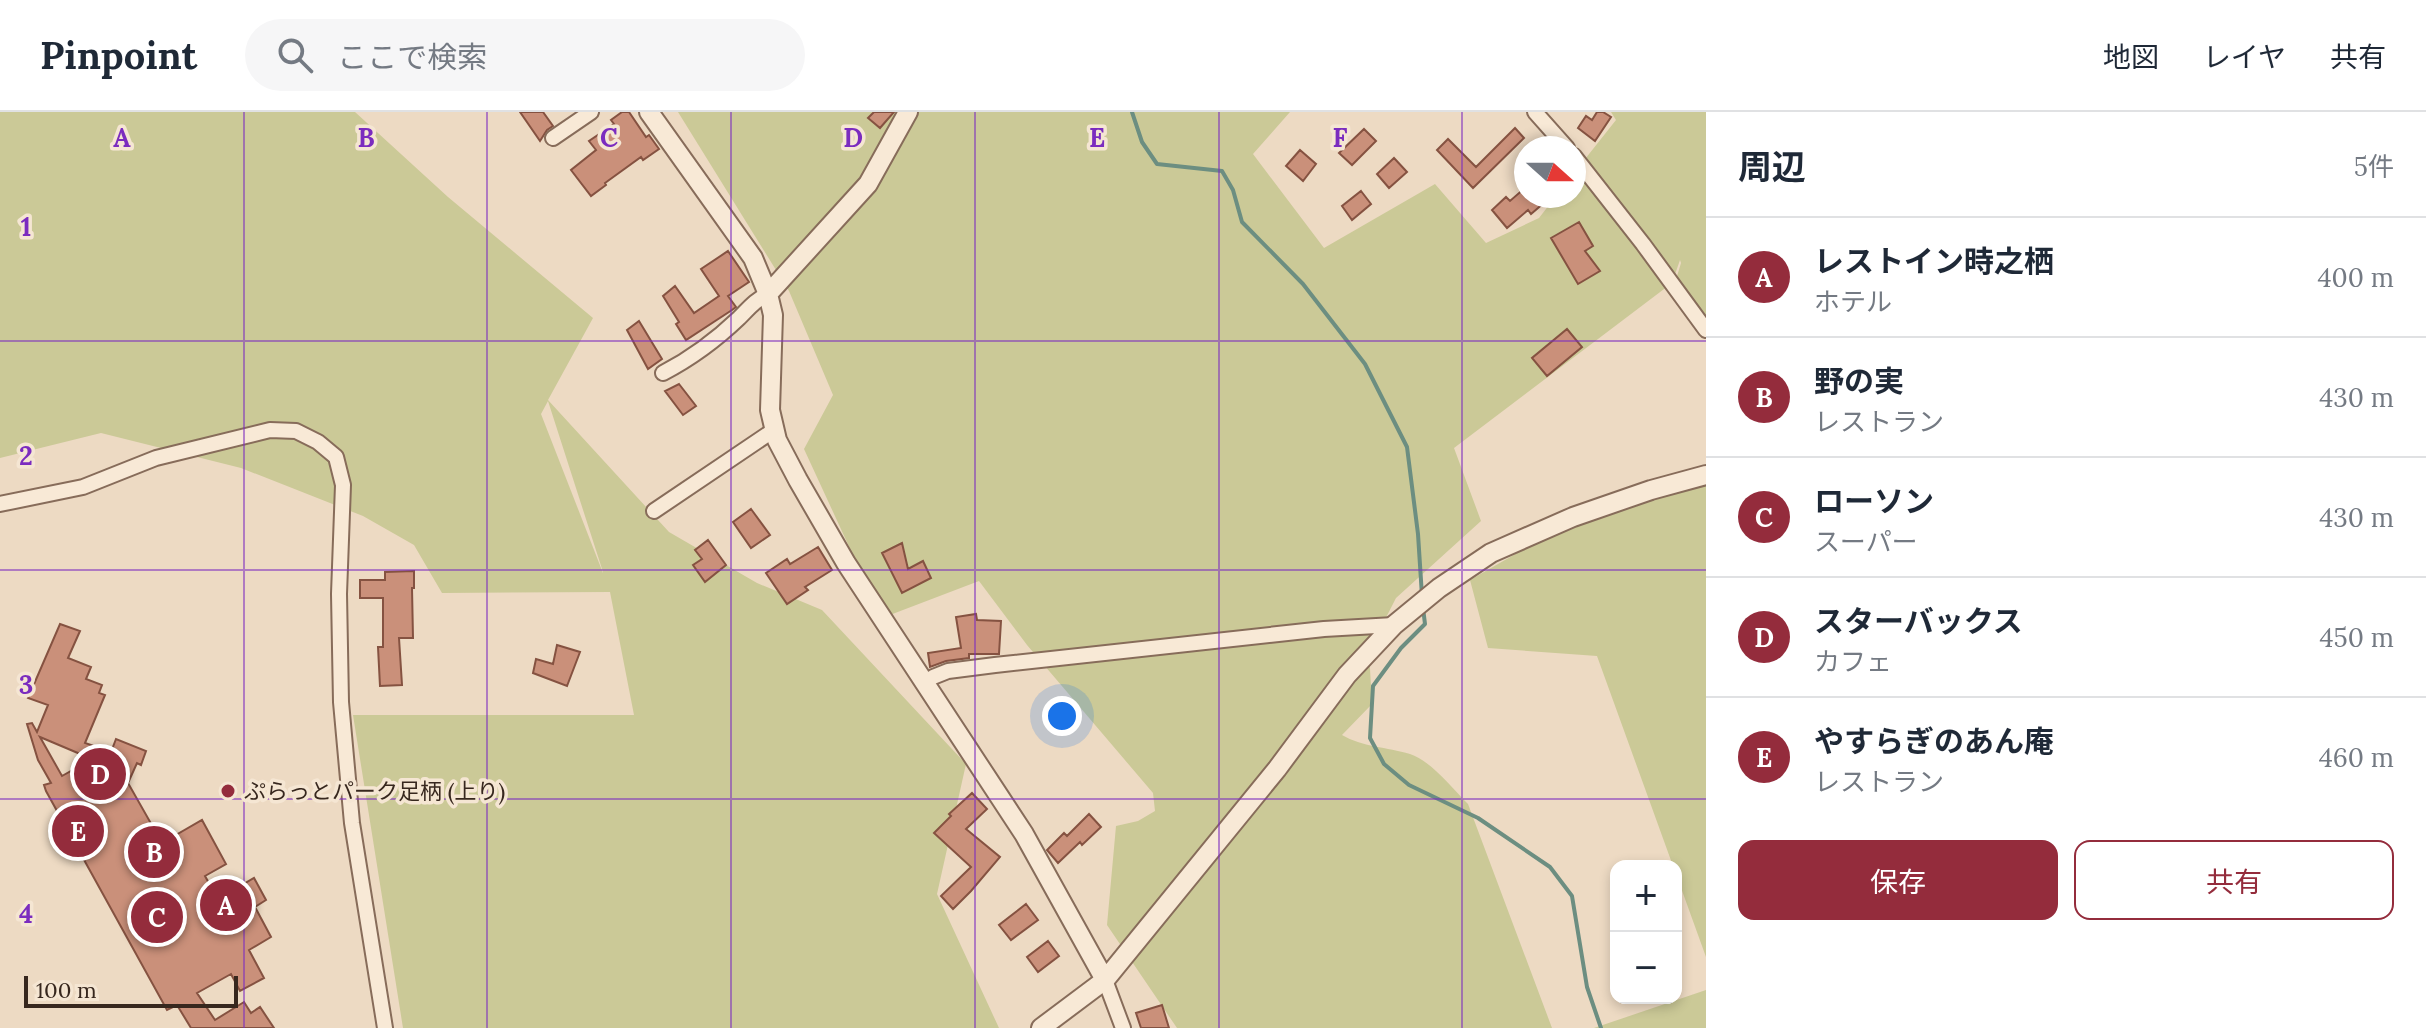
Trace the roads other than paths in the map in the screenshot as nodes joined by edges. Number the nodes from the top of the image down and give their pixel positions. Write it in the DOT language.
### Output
graph roads {
  1 [pos="591,112"];
  2 [pos="649,112"];
  3 [pos="908,112"];
  4 [pos="1535,112"];
  5 [pos="1556,136"];
  6 [pos="553,138"];
  7 [pos="1586,171"];
  8 [pos="768,294"];
  9 [pos="1706,330"];
  10 [pos="663,373"];
  11 [pos="774,430"];
  12 [pos="1706,475"];
  13 [pos="0,504"];
  14 [pos="654,511"];
  15 [pos="1394,625"];
  16 [pos="933,677"];
  17 [pos="1105,980"];
  18 [pos="1044,1027"];
  19 [pos="385,1028"];
  20 [pos="1123,1028"];
  1 -- 6 [label="street"];
  2 -- 8 [label="street"];
  3 -- 8 [label="street"];
  4 -- 5 [label="street"];
  7 -- 9 [label="street"];
  8 -- 10 [label="street"];
  8 -- 11 [label="street"];
  11 -- 14 [label="street"];
  11 -- 17 [label="street"];
  12 -- 15 [label="street"];
  13 -- 19 [label="street"];
  15 -- 16 [label="street"];
  15 -- 17 [label="street"];
  17 -- 18 [label="street"];
  17 -- 20 [label="street"];
}
